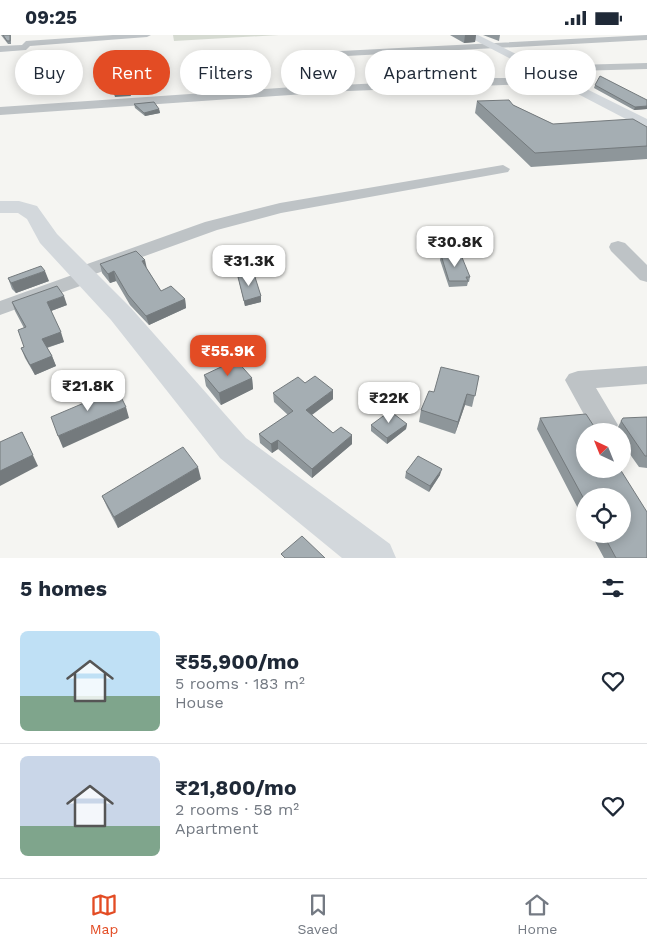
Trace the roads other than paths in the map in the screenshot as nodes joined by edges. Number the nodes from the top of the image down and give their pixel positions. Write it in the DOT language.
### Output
graph roads {
  1 [pos="147,35"];
  2 [pos="470,35"];
  3 [pos="647,37"];
  4 [pos="26,39"];
  5 [pos="0,42"];
  6 [pos="488,45"];
  7 [pos="0,49"];
  8 [pos="355,53"];
  9 [pos="505,53"];
  10 [pos="647,66"];
  11 [pos="596,67"];
  12 [pos="505,81"];
  13 [pos="355,86"];
  14 [pos="281,91"];
  15 [pos="587,95"];
  16 [pos="0,111"];
  17 [pos="647,125"];
  18 [pos="503,169"];
  19 [pos="0,207"];
  20 [pos="618,247"];
  21 [pos="85,274"];
  22 [pos="647,276"];
  23 [pos="0,308"];
  24 [pos="645,378"];
  25 [pos="603,423"];
  26 [pos="375,558"];
  1 -- 4 [label="street"];
  2 -- 6 [label="main road"];
  3 -- 6 [label="street"];
  4 -- 5 [label="street"];
  4 -- 7 [label="street"];
  6 -- 8 [label="street"];
  6 -- 9 [label="main road"];
  10 -- 11 [label="street"];
  12 -- 13 [label="street"];
  14 -- 16 [label="street"];
  15 -- 17 [label="main road"];
  18 -- 21 [label="street"];
  19 -- 21 [label="main road"];
  20 -- 22 [label="street"];
  21 -- 23 [label="street"];
  21 -- 26 [label="main road"];
  24 -- 25 [label="street"];
}
